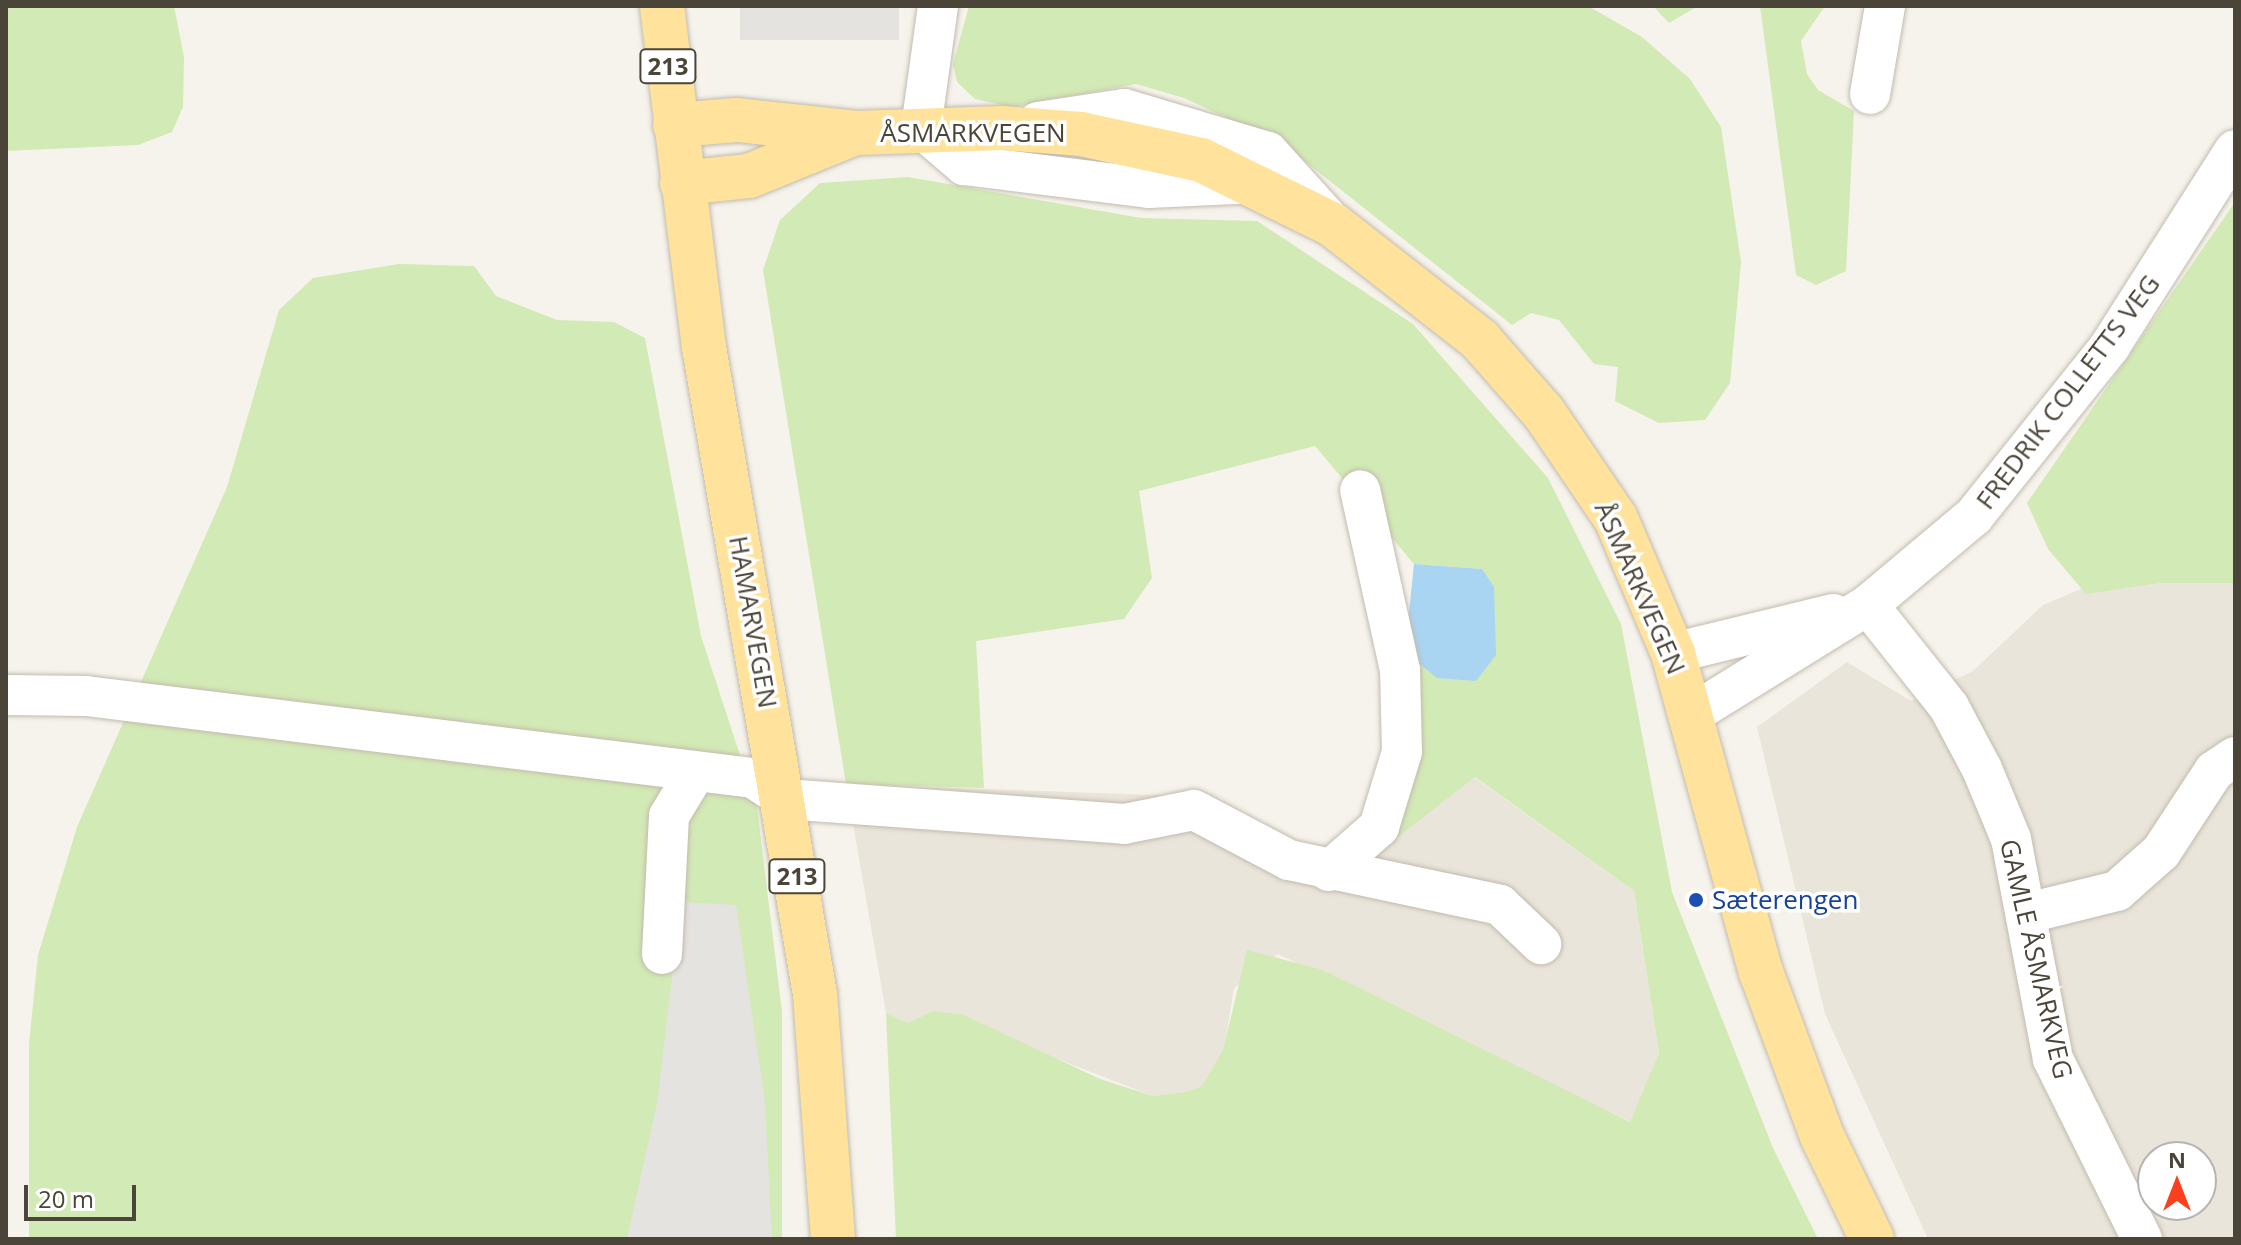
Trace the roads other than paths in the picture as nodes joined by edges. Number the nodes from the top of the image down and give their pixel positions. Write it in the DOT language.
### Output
graph roads {
  1 [pos="662,6"];
  2 [pos="938,6"];
  3 [pos="1885,6"];
  4 [pos="1870,94"];
  5 [pos="675,125"];
  6 [pos="921,128"];
  7 [pos="1002,128"];
  8 [pos="856,133"];
  9 [pos="2235,150"];
  10 [pos="682,183"];
  11 [pos="1256,183"];
  12 [pos="1333,225"];
  13 [pos="1360,490"];
  14 [pos="1868,605"];
  15 [pos="1673,653"];
  16 [pos="6,695"];
  17 [pos="1692,714"];
  18 [pos="2235,757"];
  19 [pos="695,773"];
  20 [pos="785,799"];
  21 [pos="1329,871"];
  22 [pos="2028,913"];
  23 [pos="1541,944"];
  24 [pos="662,954"];
  25 [pos="833,1239"];
  26 [pos="1872,1239"];
  27 [pos="2142,1239"];
  1 -- 5 [label="main road, HAMARVEGEN / 213"];
  2 -- 6 [label="street"];
  3 -- 4 [label="street"];
  5 -- 8 [label="main road, ÅSMARKVEGEN"];
  5 -- 10 [label="main road, HAMARVEGEN / 213"];
  6 -- 7 [label="main road, ÅSMARKVEGEN"];
  6 -- 8 [label="main road, ÅSMARKVEGEN"];
  6 -- 11 [label="street"];
  7 -- 11 [label="main road, ÅSMARKVEGEN"];
  7 -- 12 [label="street"];
  8 -- 10 [label="main road, ÅSMARKVEGEN"];
  9 -- 14 [label="street, FREDRIK COLLETTS VEG"];
  10 -- 20 [label="main road, HAMARVEGEN / 213"];
  11 -- 12 [label="main road, ÅSMARKVEGEN"];
  12 -- 15 [label="main road, ÅSMARKVEGEN"];
  13 -- 21 [label="street"];
  14 -- 15 [label="street, FREDRIK COLLETTS VEG"];
  14 -- 17 [label="street, FREDRIK COLLETTS VEG"];
  14 -- 22 [label="street, GAMLE ÅSMARKVEG"];
  15 -- 17 [label="main road, ÅSMARKVEGEN"];
  16 -- 19 [label="street"];
  17 -- 26 [label="main road, ÅSMARKVEGEN"];
  18 -- 22 [label="street"];
  19 -- 20 [label="street"];
  19 -- 24 [label="street"];
  20 -- 21 [label="street"];
  20 -- 25 [label="main road, HAMARVEGEN / 213"];
  21 -- 23 [label="street"];
  22 -- 27 [label="street, GAMLE ÅSMARKVEG"];
}
